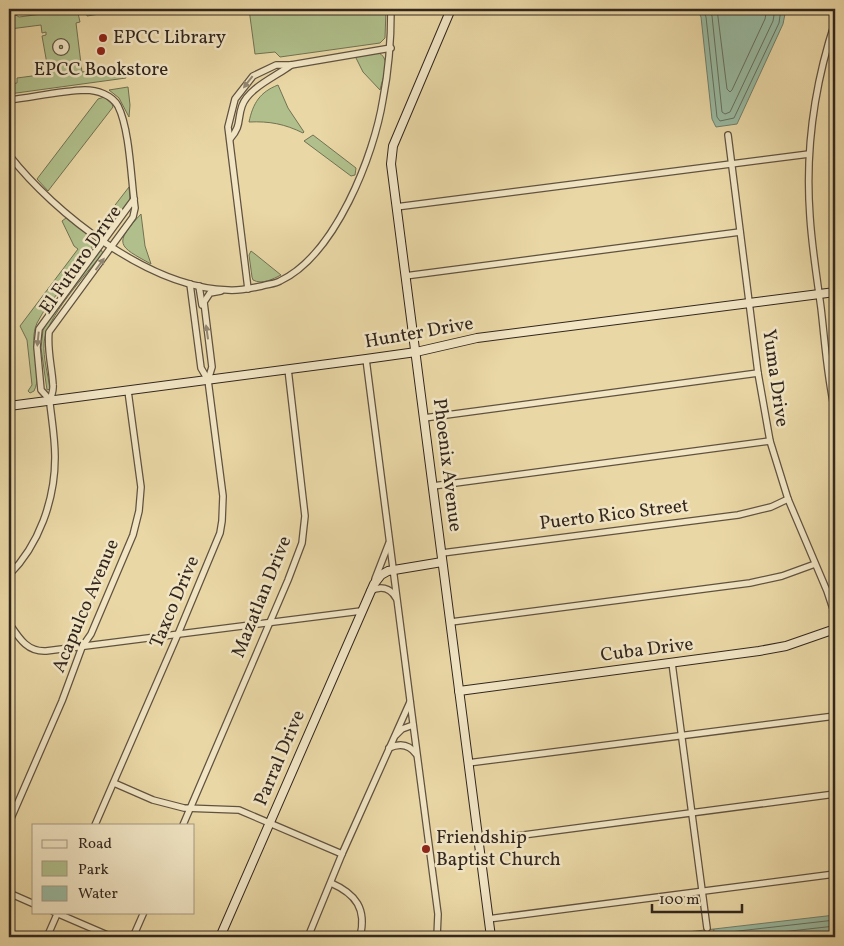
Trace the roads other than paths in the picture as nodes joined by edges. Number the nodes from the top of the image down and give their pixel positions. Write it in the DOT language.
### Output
graph roads {
  1 [pos="22,9"];
  2 [pos="391,9"];
  3 [pos="451,9"];
  4 [pos="9,10"];
  5 [pos="835,22"];
  6 [pos="391,48"];
  7 [pos="291,65"];
  8 [pos="9,100"];
  9 [pos="728,135"];
  10 [pos="230,138"];
  11 [pos="809,154"];
  12 [pos="9,155"];
  13 [pos="731,164"];
  14 [pos="134,199"];
  15 [pos="396,206"];
  16 [pos="740,232"];
  17 [pos="102,242"];
  18 [pos="112,248"];
  19 [pos="405,276"];
  20 [pos="190,284"];
  21 [pos="199,286"];
  22 [pos="248,289"];
  23 [pos="228,290"];
  24 [pos="835,292"];
  25 [pos="819,294"];
  26 [pos="750,303"];
  27 [pos="204,309"];
  28 [pos="416,352"];
  29 [pos="366,359"];
  30 [pos="288,370"];
  31 [pos="758,373"];
  32 [pos="208,380"];
  33 [pos="128,391"];
  34 [pos="50,400"];
  35 [pos="9,406"];
  36 [pos="835,410"];
  37 [pos="424,418"];
  38 [pos="770,441"];
  39 [pos="433,486"];
  40 [pos="788,500"];
  41 [pos="390,541"];
  42 [pos="442,553"];
  43 [pos="442,562"];
  44 [pos="815,564"];
  45 [pos="392,570"];
  46 [pos="9,576"];
  47 [pos="372,587"];
  48 [pos="397,601"];
  49 [pos="360,611"];
  50 [pos="835,615"];
  51 [pos="269,622"];
  52 [pos="451,622"];
  53 [pos="9,623"];
  54 [pos="835,629"];
  55 [pos="178,634"];
  56 [pos="82,647"];
  57 [pos="672,663"];
  58 [pos="459,691"];
  59 [pos="410,700"];
  60 [pos="835,716"];
  61 [pos="413,725"];
  62 [pos="682,735"];
  63 [pos="394,736"];
  64 [pos="389,748"];
  65 [pos="417,756"];
  66 [pos="468,763"];
  67 [pos="114,783"];
  68 [pos="835,794"];
  69 [pos="190,809"];
  70 [pos="692,813"];
  71 [pos="9,823"];
  72 [pos="269,823"];
  73 [pos="95,824"];
  74 [pos="183,824"];
  75 [pos="478,841"];
  76 [pos="342,854"];
  77 [pos="835,874"];
  78 [pos="331,883"];
  79 [pos="702,890"];
  80 [pos="9,893"];
  81 [pos="32,903"];
  82 [pos="56,914"];
  83 [pos="58,914"];
  84 [pos="143,914"];
  85 [pos="488,919"];
  86 [pos="706,928"];
  87 [pos="47,937"];
  88 [pos="112,937"];
  89 [pos="133,937"];
  90 [pos="220,937"];
  91 [pos="308,937"];
  92 [pos="360,937"];
  93 [pos="437,937"];
  94 [pos="490,937"];
  1 -- 4 [label="street"];
  2 -- 6 [label="street"];
  3 -- 15 [label="street, Phoenix Avenue"];
  5 -- 11 [label="street"];
  6 -- 7 [label="street"];
  6 -- 22 [label="street"];
  7 -- 10 [label="street"];
  7 -- 10 [label="street, one-way"];
  8 -- 14 [label="street, El Futuro Drive"];
  9 -- 13 [label="street, Yuma Drive"];
  10 -- 22 [label="street"];
  11 -- 13 [label="street"];
  11 -- 25 [label="street"];
  12 -- 17 [label="street"];
  13 -- 15 [label="street"];
  13 -- 16 [label="street, Yuma Drive"];
  14 -- 17 [label="street, El Futuro Drive"];
  14 -- 18 [label="street, El Futuro Drive"];
  15 -- 19 [label="street, Phoenix Avenue"];
  16 -- 19 [label="street"];
  16 -- 26 [label="street, Yuma Drive"];
  17 -- 18 [label="street"];
  17 -- 34 [label="street, El Futuro Drive, one-way"];
  18 -- 20 [label="street"];
  34 -- 18 [label="street, El Futuro Drive, one-way"];
  19 -- 28 [label="street, Phoenix Avenue"];
  20 -- 21 [label="street"];
  20 -- 32 [label="street"];
  21 -- 23 [label="street"];
  21 -- 27 [label="street"];
  22 -- 23 [label="street"];
  23 -- 27 [label="street"];
  24 -- 25 [label="street, Hunter Drive"];
  25 -- 26 [label="street, Hunter Drive"];
  25 -- 36 [label="street"];
  26 -- 28 [label="street, Hunter Drive"];
  26 -- 31 [label="street, Yuma Drive"];
  32 -- 27 [label="street, one-way"];
  28 -- 29 [label="street, Hunter Drive"];
  28 -- 37 [label="street, Phoenix Avenue"];
  29 -- 30 [label="street, Hunter Drive"];
  29 -- 41 [label="street"];
  30 -- 32 [label="street, Hunter Drive"];
  30 -- 51 [label="street, Mazatlan Drive"];
  31 -- 37 [label="street"];
  31 -- 38 [label="street, Yuma Drive"];
  32 -- 33 [label="street, Hunter Drive"];
  32 -- 55 [label="street, Taxco Drive"];
  33 -- 34 [label="street, Hunter Drive"];
  33 -- 56 [label="street, Acapulco Avenue"];
  34 -- 35 [label="street, Hunter Drive"];
  34 -- 46 [label="street"];
  37 -- 39 [label="street, Phoenix Avenue"];
  38 -- 39 [label="street"];
  38 -- 40 [label="street, Yuma Drive"];
  39 -- 42 [label="street, Phoenix Avenue"];
  40 -- 42 [label="street, Puerto Rico Street"];
  40 -- 44 [label="street, Yuma Drive"];
  41 -- 45 [label="street"];
  41 -- 47 [label="street, Parral Drive"];
  42 -- 43 [label="street, Phoenix Avenue"];
  43 -- 45 [label="street"];
  43 -- 52 [label="street, Phoenix Avenue"];
  44 -- 50 [label="street, Yuma Drive"];
  44 -- 52 [label="street"];
  45 -- 47 [label="street, Parral Drive"];
  45 -- 48 [label="street"];
  47 -- 48 [label="street"];
  47 -- 49 [label="street, Parral Drive"];
  48 -- 59 [label="street"];
  49 -- 51 [label="street"];
  49 -- 72 [label="street, Parral Drive"];
  51 -- 55 [label="street"];
  51 -- 69 [label="street, Mazatlan Drive"];
  52 -- 58 [label="street, Phoenix Avenue"];
  53 -- 56 [label="street"];
  54 -- 57 [label="street, Cuba Drive"];
  55 -- 56 [label="street"];
  55 -- 67 [label="street, Taxco Drive"];
  56 -- 71 [label="street, Acapulco Avenue"];
  57 -- 58 [label="street, Cuba Drive"];
  57 -- 62 [label="street"];
  58 -- 66 [label="street, Phoenix Avenue"];
  59 -- 61 [label="street"];
  59 -- 63 [label="street"];
  60 -- 62 [label="street"];
  61 -- 63 [label="street"];
  61 -- 65 [label="street"];
  62 -- 66 [label="street"];
  62 -- 70 [label="street"];
  63 -- 64 [label="street"];
  64 -- 65 [label="street"];
  64 -- 76 [label="street"];
  65 -- 93 [label="street"];
  66 -- 75 [label="street, Phoenix Avenue"];
  67 -- 69 [label="street"];
  67 -- 73 [label="street, Taxco Drive"];
  68 -- 70 [label="street"];
  69 -- 72 [label="street"];
  69 -- 74 [label="street, Mazatlan Drive"];
  70 -- 75 [label="street"];
  70 -- 79 [label="street"];
  72 -- 76 [label="street"];
  72 -- 90 [label="street, Parral Drive"];
  75 -- 85 [label="street, Phoenix Avenue"];
  76 -- 78 [label="street"];
  77 -- 79 [label="street"];
  78 -- 91 [label="street"];
  78 -- 92 [label="street"];
  79 -- 85 [label="street"];
  79 -- 86 [label="street"];
  80 -- 81 [label="street"];
  82 -- 87 [label="street"];
  83 -- 88 [label="street"];
  84 -- 89 [label="street"];
  85 -- 94 [label="street, Phoenix Avenue"];
}
